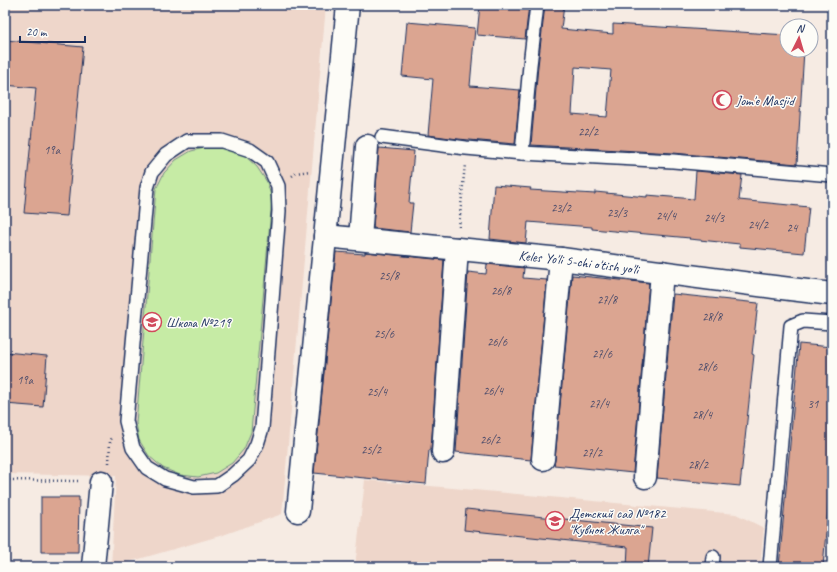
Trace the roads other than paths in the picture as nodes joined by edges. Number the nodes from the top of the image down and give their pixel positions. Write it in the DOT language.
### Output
graph roads {
  1 [pos="348,5"];
  2 [pos="537,5"];
  3 [pos="374,141"];
  4 [pos="522,153"];
  5 [pos="832,175"];
  6 [pos="278,186"];
  7 [pos="325,236"];
  8 [pos="360,239"];
  9 [pos="457,249"];
  10 [pos="561,259"];
  11 [pos="662,272"];
  12 [pos="832,294"];
  13 [pos="832,323"];
  14 [pos="443,452"];
  15 [pos="544,459"];
  16 [pos="645,477"];
  17 [pos="101,482"];
  18 [pos="298,511"];
  19 [pos="93,567"];
  20 [pos="770,567"];
  1 -- 7 [label="street"];
  2 -- 4 [label="lane"];
  3 -- 4 [label="lane"];
  3 -- 8 [label="street"];
  4 -- 5 [label="lane"];
  6 -- 6 [label="lane"];
  7 -- 8 [label="street, Keles Yo'li 5-chi o'tish yo'li"];
  7 -- 18 [label="street"];
  8 -- 9 [label="street, Keles Yo'li 5-chi o'tish yo'li"];
  9 -- 10 [label="street, Keles Yo'li 5-chi o'tish yo'li"];
  9 -- 14 [label="street"];
  10 -- 11 [label="street, Keles Yo'li 5-chi o'tish yo'li"];
  10 -- 15 [label="street"];
  11 -- 12 [label="street, Keles Yo'li 5-chi o'tish yo'li"];
  11 -- 16 [label="street"];
  13 -- 20 [label="lane"];
  17 -- 19 [label="street"];
}
